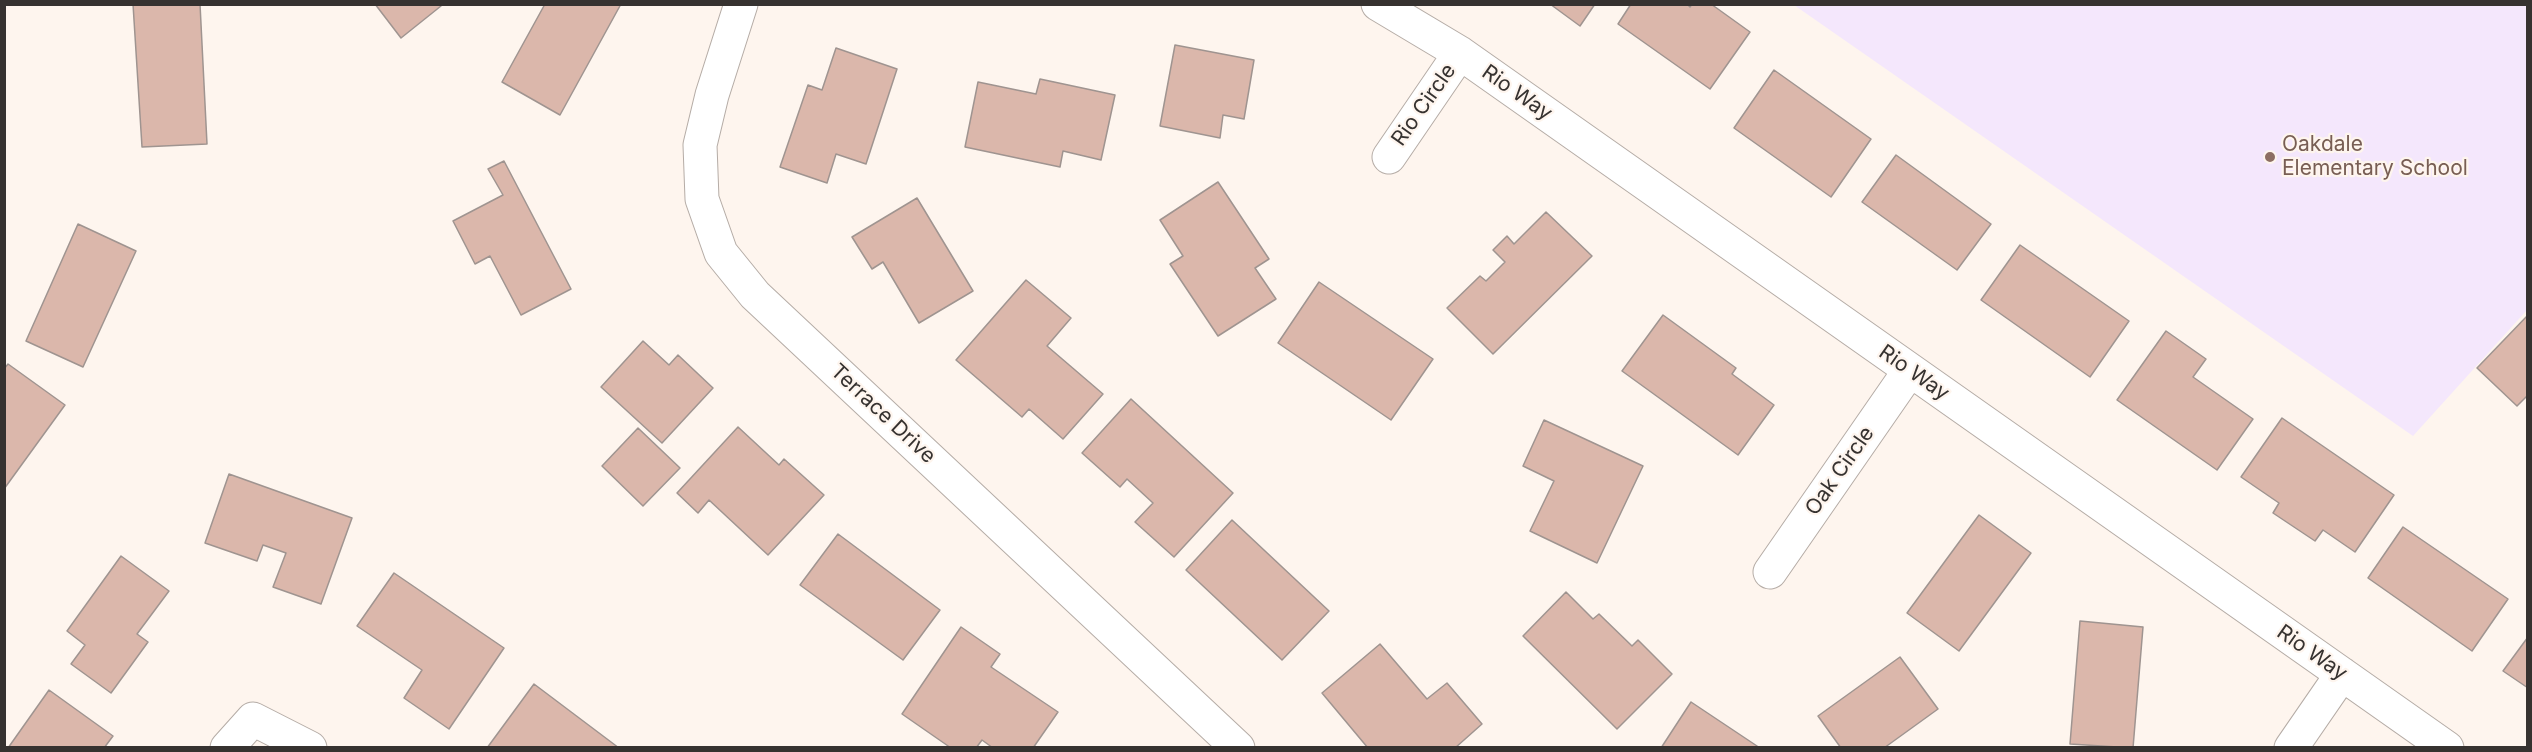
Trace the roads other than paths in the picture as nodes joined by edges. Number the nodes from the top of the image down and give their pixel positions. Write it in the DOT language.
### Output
graph roads {
  1 [pos="741,4"];
  2 [pos="1378,4"];
  3 [pos="1460,53"];
  4 [pos="1389,157"];
  5 [pos="1910,370"];
  6 [pos="1770,572"];
  7 [pos="2342,674"];
  8 [pos="227,747"];
  9 [pos="310,747"];
  10 [pos="1238,747"];
  11 [pos="2291,747"];
  12 [pos="2447,747"];
  1 -- 10 [label="street, Terrace Drive"];
  2 -- 3 [label="street, Rio Way"];
  3 -- 4 [label="street, Rio Circle"];
  3 -- 5 [label="street, Rio Way"];
  5 -- 6 [label="street, Oak Circle"];
  5 -- 7 [label="street, Rio Way"];
  7 -- 11 [label="street"];
  7 -- 12 [label="street, Rio Way"];
  8 -- 9 [label="street"];
}
